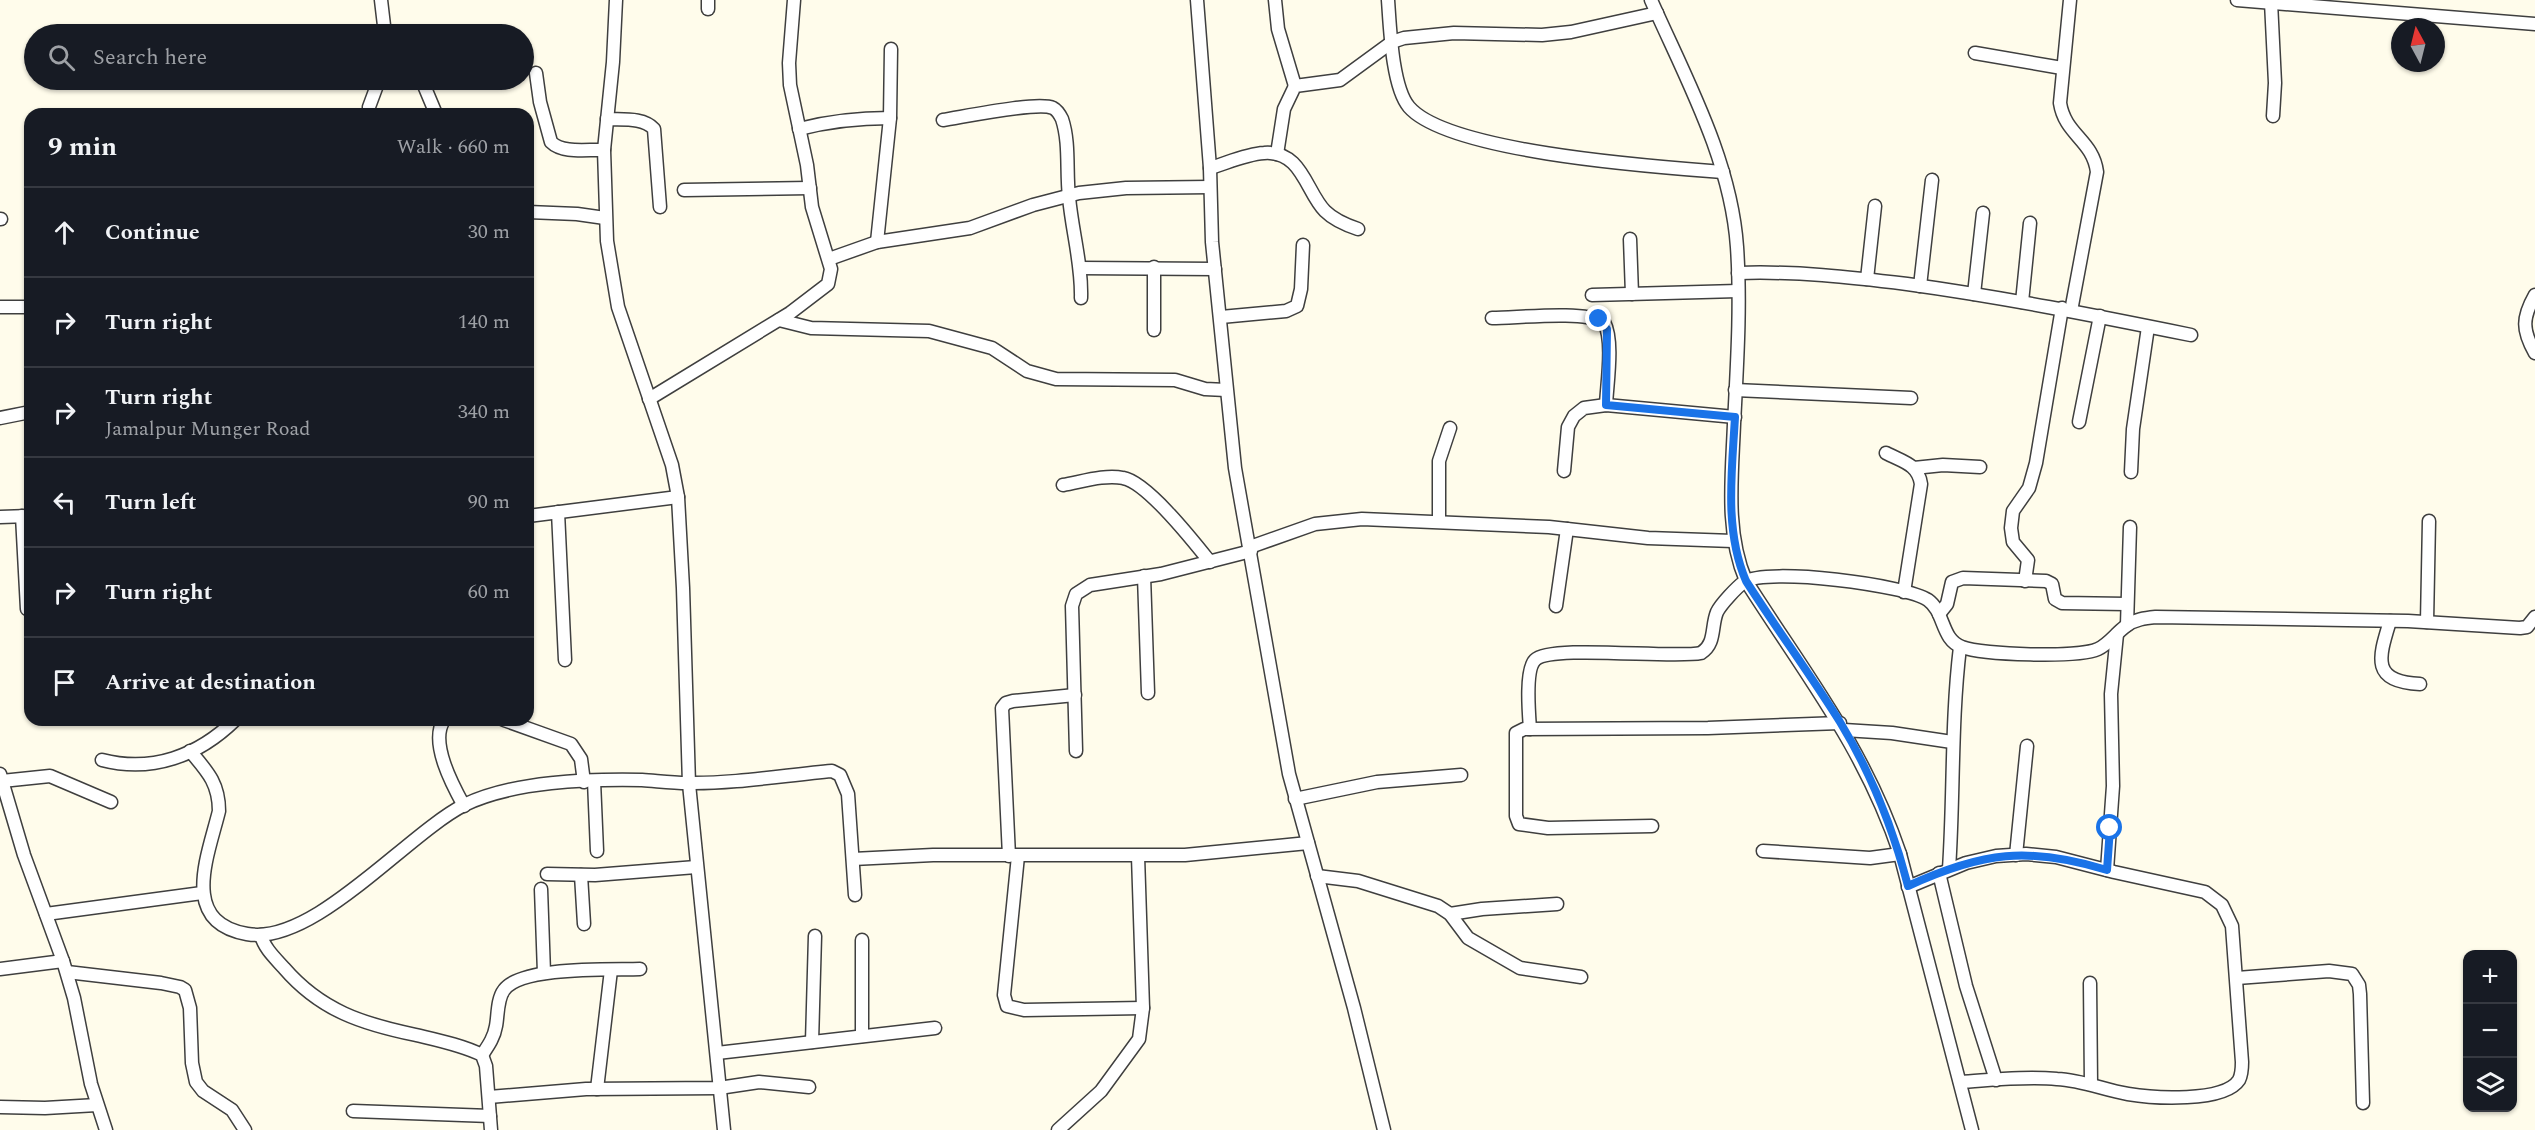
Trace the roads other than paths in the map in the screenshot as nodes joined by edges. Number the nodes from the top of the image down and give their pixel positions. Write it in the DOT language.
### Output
graph roads {
  1 [pos="381,0"];
  2 [pos="616,0"];
  3 [pos="794,0"];
  4 [pos="1197,0"];
  5 [pos="1275,0"];
  6 [pos="1388,0"];
  7 [pos="1651,0"];
  8 [pos="2070,0"];
  9 [pos="2237,0"];
  10 [pos="2271,2"];
  11 [pos="2339,4"];
  12 [pos="2388,6"];
  13 [pos="1657,13"];
  14 [pos="384,24"];
  15 [pos="2535,24"];
  16 [pos="1392,42"];
  17 [pos="891,49"];
  18 [pos="1975,53"];
  19 [pos="2062,68"];
  20 [pos="536,73"];
  21 [pos="1295,86"];
  22 [pos="375,90"];
  23 [pos="426,90"];
  24 [pos="369,108"];
  25 [pos="433,108"];
  26 [pos="2273,116"];
  27 [pos="890,118"];
  28 [pos="607,119"];
  29 [pos="943,120"];
  30 [pos="799,129"];
  31 [pos="604,150"];
  32 [pos="1277,154"];
  33 [pos="1210,168"];
  34 [pos="1724,172"];
  35 [pos="1932,180"];
  36 [pos="1210,187"];
  37 [pos="810,188"];
  38 [pos="684,190"];
  39 [pos="1068,195"];
  40 [pos="1875,206"];
  41 [pos="660,207"];
  42 [pos="534,212"];
  43 [pos="1983,213"];
  44 [pos="605,218"];
  45 [pos="2030,223"];
  46 [pos="1358,229"];
  47 [pos="1630,239"];
  48 [pos="877,242"];
  49 [pos="1303,245"];
  50 [pos="830,259"];
  51 [pos="1154,267"];
  52 [pos="1080,268"];
  53 [pos="1215,269"];
  54 [pos="1738,273"];
  55 [pos="1867,279"];
  56 [pos="1920,286"];
  57 [pos="1738,291"];
  58 [pos="1632,294"];
  59 [pos="1974,294"];
  60 [pos="2535,295"];
  61 [pos="1592,296"];
  62 [pos="1081,298"];
  63 [pos="2022,302"];
  64 [pos="0,307"];
  65 [pos="24,307"];
  66 [pos="2067,309"];
  67 [pos="2100,316"];
  68 [pos="1221,317"];
  69 [pos="1492,318"];
  70 [pos="779,320"];
  71 [pos="2148,327"];
  72 [pos="1154,330"];
  73 [pos="2191,336"];
  74 [pos="2535,353"];
  75 [pos="1226,390"];
  76 [pos="1735,390"];
  77 [pos="1911,398"];
  78 [pos="649,399"];
  79 [pos="1606,405"];
  80 [pos="24,413"];
  81 [pos="1735,417"];
  82 [pos="0,418"];
  83 [pos="2079,422"];
  84 [pos="1450,428"];
  85 [pos="1886,453"];
  86 [pos="1980,467"];
  87 [pos="1914,468"];
  88 [pos="1564,471"];
  89 [pos="2131,472"];
  90 [pos="1063,485"];
  91 [pos="678,497"];
  92 [pos="558,512"];
  93 [pos="534,515"];
  94 [pos="24,516"];
  95 [pos="0,517"];
  96 [pos="1439,521"];
  97 [pos="2429,521"];
  98 [pos="2130,527"];
  99 [pos="1567,529"];
  100 [pos="1733,541"];
  101 [pos="1250,549"];
  102 [pos="1210,562"];
  103 [pos="1144,576"];
  104 [pos="1746,581"];
  105 [pos="2025,581"];
  106 [pos="1904,592"];
  107 [pos="2127,604"];
  108 [pos="1556,606"];
  109 [pos="1939,614"];
  110 [pos="2390,621"];
  111 [pos="2534,621"];
  112 [pos="2427,622"];
  113 [pos="2127,625"];
  114 [pos="2117,634"];
  115 [pos="1960,647"];
  116 [pos="565,660"];
  117 [pos="2420,684"];
  118 [pos="1148,693"];
  119 [pos="1075,695"];
  120 [pos="228,726"];
  121 [pos="442,726"];
  122 [pos="521,726"];
  123 [pos="1842,726"];
  124 [pos="1530,729"];
  125 [pos="1952,742"];
  126 [pos="2027,746"];
  127 [pos="190,751"];
  128 [pos="1076,751"];
  129 [pos="102,760"];
  130 [pos="1461,775"];
  131 [pos="1,777"];
  132 [pos="589,782"];
  133 [pos="689,783"];
  134 [pos="1295,799"];
  135 [pos="111,802"];
  136 [pos="464,806"];
  137 [pos="1652,826"];
  138 [pos="1308,843"];
  139 [pos="597,851"];
  140 [pos="1763,851"];
  141 [pos="1900,855"];
  142 [pos="2016,855"];
  143 [pos="1013,856"];
  144 [pos="1138,856"];
  145 [pos="853,860"];
  146 [pos="696,867"];
  147 [pos="2107,870"];
  148 [pos="1944,871"];
  149 [pos="547,874"];
  150 [pos="581,875"];
  151 [pos="1317,876"];
  152 [pos="1908,886"];
  153 [pos="541,889"];
  154 [pos="202,892"];
  155 [pos="855,895"];
  156 [pos="1557,904"];
  157 [pos="46,914"];
  158 [pos="1450,914"];
  159 [pos="584,924"];
  160 [pos="261,935"];
  161 [pos="815,936"];
  162 [pos="862,940"];
  163 [pos="65,967"];
  164 [pos="0,969"];
  165 [pos="640,969"];
  166 [pos="611,970"];
  167 [pos="544,973"];
  168 [pos="1581,976"];
  169 [pos="2237,978"];
  170 [pos="2090,983"];
  171 [pos="1143,1008"];
  172 [pos="935,1028"];
  173 [pos="862,1036"];
  174 [pos="812,1042"];
  175 [pos="717,1053"];
  176 [pos="482,1056"];
  177 [pos="1996,1080"];
  178 [pos="1960,1082"];
  179 [pos="2091,1084"];
  180 [pos="809,1087"];
  181 [pos="719,1088"];
  182 [pos="597,1089"];
  183 [pos="489,1097"];
  184 [pos="2363,1103"];
  185 [pos="97,1105"];
  186 [pos="0,1107"];
  187 [pos="353,1111"];
  188 [pos="490,1116"];
  189 [pos="105,1130"];
  190 [pos="244,1130"];
  191 [pos="491,1130"];
  192 [pos="724,1130"];
  193 [pos="1058,1130"];
  194 [pos="1384,1130"];
  195 [pos="1972,1130"];
  1 -- 14 [label="street"];
  2 -- 28 [label="street"];
  3 -- 30 [label="street"];
  4 -- 33 [label="street"];
  5 -- 21 [label="street"];
  6 -- 16 [label="street"];
  7 -- 13 [label="street"];
  8 -- 19 [label="street"];
  9 -- 10 [label="street"];
  10 -- 11 [label="street"];
  10 -- 26 [label="street"];
  11 -- 12 [label="street"];
  12 -- 15 [label="street"];
  13 -- 16 [label="street"];
  13 -- 34 [label="street"];
  16 -- 21 [label="street"];
  16 -- 34 [label="street"];
  17 -- 27 [label="street"];
  18 -- 19 [label="street"];
  19 -- 66 [label="street"];
  20 -- 31 [label="street"];
  21 -- 32 [label="street"];
  22 -- 24 [label="street"];
  23 -- 25 [label="street"];
  27 -- 30 [label="street"];
  27 -- 48 [label="street"];
  28 -- 31 [label="street"];
  28 -- 41 [label="street"];
  29 -- 39 [label="street"];
  30 -- 37 [label="street"];
  31 -- 44 [label="street"];
  32 -- 33 [label="street"];
  32 -- 46 [label="street"];
  33 -- 36 [label="street"];
  34 -- 54 [label="street"];
  35 -- 56 [label="street"];
  36 -- 39 [label="street"];
  36 -- 53 [label="street"];
  37 -- 38 [label="street"];
  37 -- 50 [label="street"];
  39 -- 48 [label="street"];
  39 -- 52 [label="street"];
  40 -- 55 [label="street"];
  42 -- 44 [label="street"];
  43 -- 59 [label="street"];
  44 -- 78 [label="street"];
  45 -- 63 [label="street"];
  47 -- 58 [label="street"];
  48 -- 50 [label="street"];
  49 -- 68 [label="street"];
  50 -- 70 [label="street"];
  51 -- 52 [label="street"];
  51 -- 53 [label="street"];
  51 -- 72 [label="street"];
  52 -- 62 [label="street"];
  53 -- 68 [label="street"];
  54 -- 55 [label="street"];
  54 -- 57 [label="street"];
  55 -- 56 [label="street"];
  56 -- 59 [label="street"];
  57 -- 58 [label="street"];
  57 -- 76 [label="street"];
  58 -- 61 [label="street"];
  59 -- 63 [label="street"];
  60 -- 74 [label="street"];
  63 -- 66 [label="street"];
  64 -- 65 [label="street"];
  66 -- 67 [label="street"];
  66 -- 105 [label="street"];
  67 -- 71 [label="street"];
  67 -- 83 [label="street"];
  68 -- 75 [label="street"];
  69 -- 79 [label="street"];
  70 -- 75 [label="street"];
  70 -- 78 [label="street"];
  71 -- 73 [label="street"];
  71 -- 89 [label="street"];
  75 -- 101 [label="street"];
  76 -- 77 [label="street"];
  76 -- 81 [label="street"];
  78 -- 91 [label="street"];
  79 -- 81 [label="street"];
  79 -- 88 [label="street"];
  80 -- 82 [label="street"];
  81 -- 100 [label="street"];
  84 -- 96 [label="street"];
  85 -- 87 [label="street"];
  86 -- 87 [label="street"];
  87 -- 106 [label="street"];
  90 -- 102 [label="street"];
  91 -- 92 [label="street"];
  91 -- 133 [label="street"];
  92 -- 93 [label="street"];
  92 -- 116 [label="street"];
  94 -- 95 [label="street"];
  96 -- 99 [label="street"];
  96 -- 101 [label="street"];
  97 -- 112 [label="street"];
  98 -- 107 [label="street"];
  99 -- 100 [label="street"];
  99 -- 108 [label="street"];
  100 -- 104 [label="street"];
  101 -- 102 [label="street"];
  101 -- 134 [label="street"];
  102 -- 103 [label="street"];
  103 -- 118 [label="street"];
  103 -- 119 [label="street"];
  104 -- 106 [label="street"];
  104 -- 123 [label="street"];
  104 -- 124 [label="street"];
  105 -- 107 [label="street"];
  105 -- 109 [label="street"];
  106 -- 109 [label="street"];
  107 -- 113 [label="street"];
  109 -- 115 [label="street"];
  110 -- 112 [label="street"];
  110 -- 113 [label="street"];
  110 -- 117 [label="street"];
  111 -- 112 [label="street"];
  113 -- 114 [label="street"];
  114 -- 115 [label="street"];
  114 -- 147 [label="street"];
  115 -- 125 [label="street"];
  119 -- 128 [label="street"];
  119 -- 143 [label="street"];
  120 -- 127 [label="street"];
  121 -- 136 [label="street"];
  122 -- 132 [label="street"];
  123 -- 124 [label="street"];
  123 -- 125 [label="street"];
  123 -- 141 [label="street"];
  124 -- 137 [label="street"];
  125 -- 148 [label="street"];
  126 -- 142 [label="street"];
  127 -- 129 [label="street"];
  127 -- 154 [label="street"];
  130 -- 134 [label="street"];
  131 -- 135 [label="street"];
  131 -- 157 [label="street"];
  132 -- 133 [label="street"];
  132 -- 136 [label="street"];
  132 -- 139 [label="street"];
  133 -- 145 [label="street"];
  133 -- 146 [label="street"];
  134 -- 138 [label="street"];
  136 -- 160 [label="street"];
  138 -- 144 [label="street"];
  138 -- 151 [label="street"];
  140 -- 141 [label="street"];
  141 -- 152 [label="street"];
  142 -- 147 [label="street"];
  142 -- 148 [label="street"];
  143 -- 144 [label="street"];
  143 -- 145 [label="street"];
  143 -- 171 [label="street"];
  144 -- 171 [label="street"];
  145 -- 155 [label="street"];
  146 -- 150 [label="street"];
  146 -- 175 [label="street"];
  147 -- 169 [label="street"];
  148 -- 152 [label="street"];
  148 -- 177 [label="street"];
  149 -- 150 [label="street"];
  150 -- 159 [label="street"];
  151 -- 158 [label="street"];
  151 -- 194 [label="street"];
  152 -- 178 [label="street"];
  153 -- 167 [label="street"];
  154 -- 157 [label="street"];
  154 -- 160 [label="street"];
  156 -- 158 [label="street"];
  157 -- 163 [label="street"];
  158 -- 168 [label="street"];
  160 -- 176 [label="street"];
  161 -- 174 [label="street"];
  162 -- 173 [label="street"];
  163 -- 164 [label="street"];
  163 -- 185 [label="street"];
  163 -- 190 [label="street"];
  165 -- 166 [label="street"];
  166 -- 167 [label="street"];
  166 -- 182 [label="street"];
  167 -- 176 [label="street"];
  169 -- 179 [label="street"];
  169 -- 184 [label="street"];
  170 -- 179 [label="street"];
  171 -- 193 [label="street"];
  172 -- 173 [label="street"];
  173 -- 174 [label="street"];
  174 -- 175 [label="street"];
  175 -- 181 [label="street"];
  176 -- 183 [label="street"];
  177 -- 178 [label="street"];
  177 -- 179 [label="street"];
  178 -- 195 [label="street"];
  180 -- 181 [label="street"];
  181 -- 182 [label="street"];
  181 -- 192 [label="street"];
  182 -- 183 [label="street"];
  183 -- 188 [label="street"];
  185 -- 186 [label="street"];
  185 -- 189 [label="street"];
  187 -- 188 [label="street"];
  188 -- 191 [label="street"];
}
